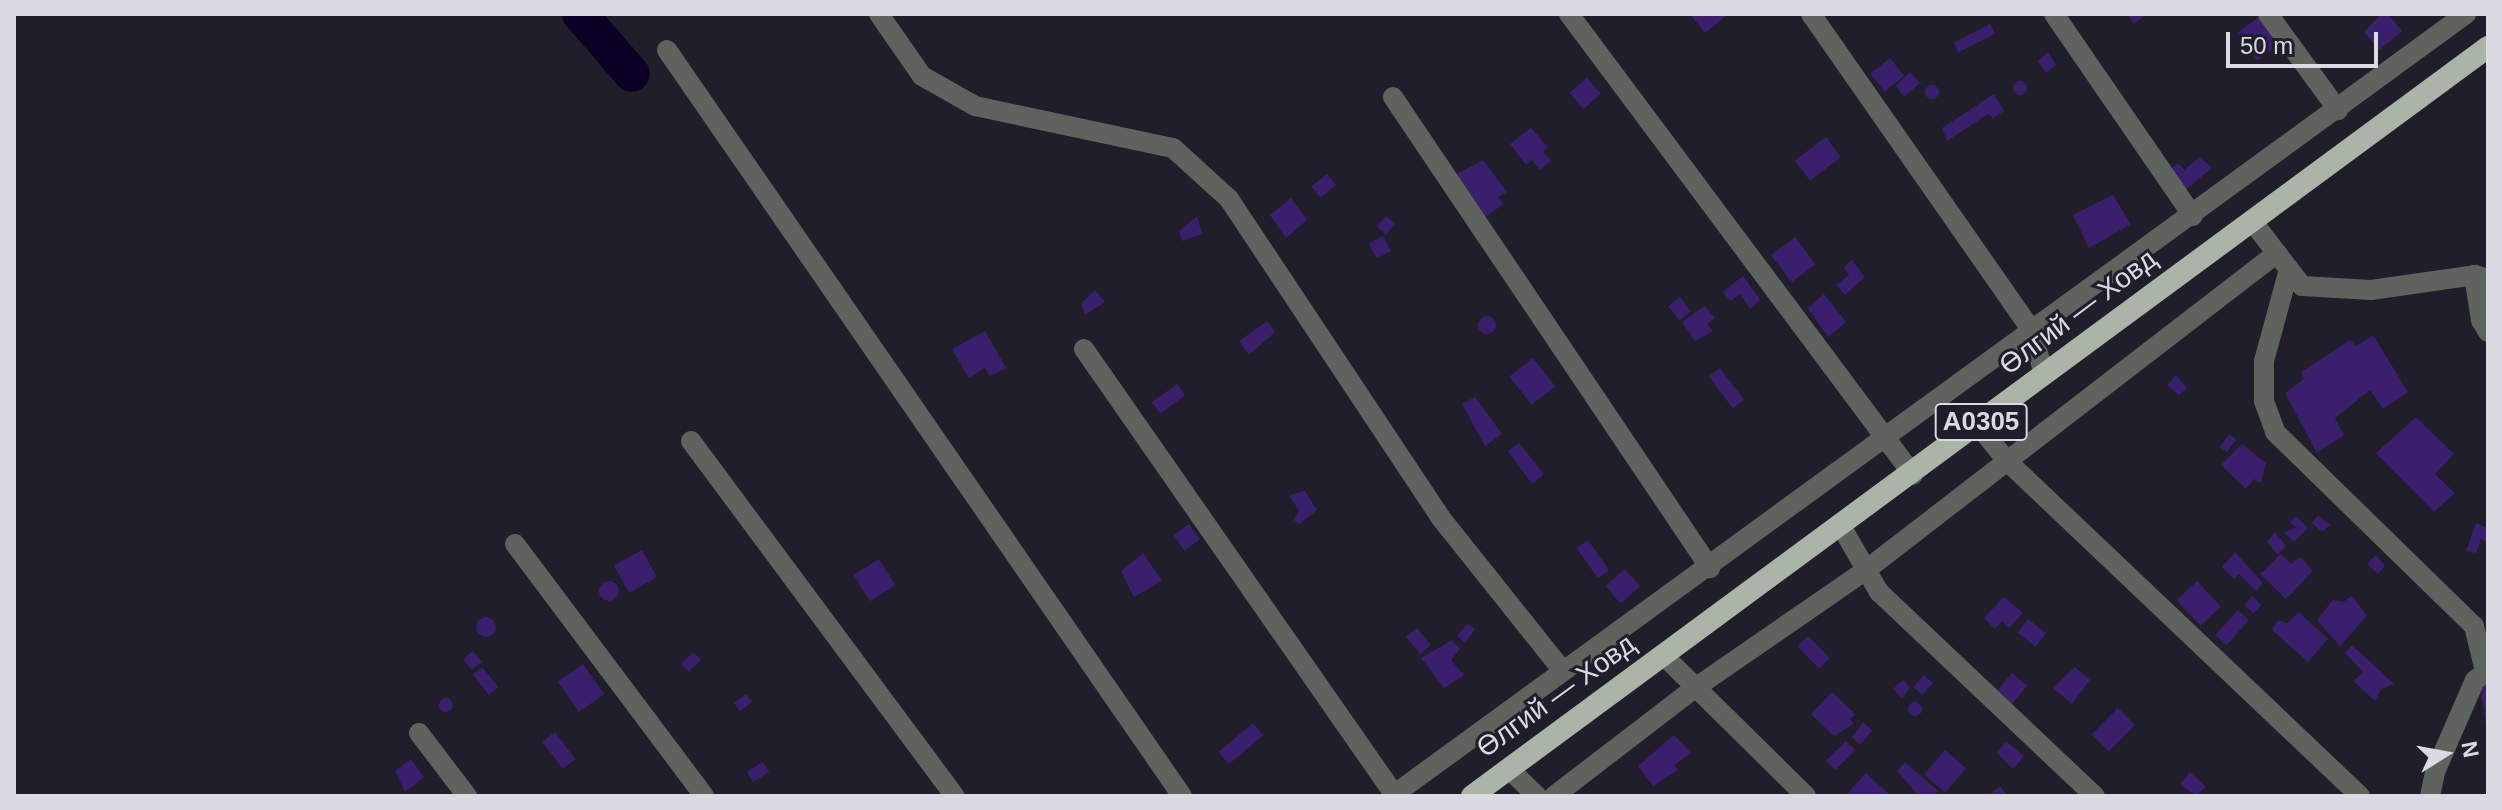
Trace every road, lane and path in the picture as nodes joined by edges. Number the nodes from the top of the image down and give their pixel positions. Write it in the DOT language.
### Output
graph roads {
  1 [pos="879,14"];
  2 [pos="1569,14"];
  3 [pos="1811,14"];
  4 [pos="2054,14"];
  5 [pos="2268,14"];
  6 [pos="2466,14"];
  7 [pos="2488,47"];
  8 [pos="667,50"];
  9 [pos="1393,97"];
  10 [pos="2338,110"];
  11 [pos="2193,216"];
  12 [pos="2252,221"];
  13 [pos="2283,261"];
  14 [pos="2481,273"];
  15 [pos="2031,329"];
  16 [pos="2488,332"];
  17 [pos="1084,349"];
  18 [pos="2044,374"];
  19 [pos="1978,425"];
  20 [pos="1883,438"];
  21 [pos="691,441"];
  22 [pos="2007,461"];
  23 [pos="1913,475"];
  24 [pos="1841,526"];
  25 [pos="515,544"];
  26 [pos="1710,568"];
  27 [pos="1866,570"];
  28 [pos="1663,655"];
  29 [pos="1563,671"];
  30 [pos="2487,671"];
  31 [pos="1695,688"];
  32 [pos="419,733"];
  33 [pos="1509,769"];
  34 [pos="1393,795"];
  35 [pos="467,796"];
  36 [pos="704,796"];
  37 [pos="955,796"];
  38 [pos="1182,796"];
  39 [pos="1472,796"];
  40 [pos="1537,796"];
  41 [pos="1554,796"];
  42 [pos="1806,796"];
  43 [pos="2095,796"];
  44 [pos="2360,796"];
  45 [pos="2430,796"];
  1 -- 29 [label="street"];
  2 -- 20 [label="street"];
  3 -- 15 [label="street"];
  4 -- 11 [label="street"];
  5 -- 10 [label="street"];
  6 -- 10 [label="street"];
  7 -- 12 [label="highway, Өлгий — Ховд / A0305"];
  8 -- 38 [label="street"];
  9 -- 26 [label="street"];
  10 -- 11 [label="street"];
  11 -- 15 [label="street"];
  12 -- 13 [label="street"];
  12 -- 18 [label="highway, Өлгий — Ховд / A0305"];
  13 -- 14 [label="street"];
  13 -- 22 [label="street"];
  13 -- 30 [label="street"];
  14 -- 16 [label="street"];
  15 -- 18 [label="street"];
  15 -- 20 [label="street"];
  17 -- 34 [label="street"];
  18 -- 19 [label="highway, Өлгий — Ховд / A0305"];
  19 -- 22 [label="street"];
  19 -- 23 [label="highway, Өлгий — Ховд / A0305"];
  20 -- 23 [label="street"];
  20 -- 26 [label="street"];
  21 -- 37 [label="street"];
  22 -- 27 [label="street"];
  22 -- 44 [label="street"];
  23 -- 24 [label="highway, Өлгий — Ховд / A0305"];
  24 -- 27 [label="street"];
  24 -- 28 [label="highway, Өлгий — Ховд / A0305"];
  25 -- 36 [label="street"];
  26 -- 29 [label="street"];
  27 -- 31 [label="street"];
  27 -- 43 [label="street"];
  28 -- 31 [label="street"];
  28 -- 33 [label="highway, Өлгий — Ховд / A0305"];
  29 -- 34 [label="street"];
  30 -- 45 [label="street"];
  31 -- 41 [label="street"];
  31 -- 42 [label="street"];
  32 -- 35 [label="street"];
  33 -- 39 [label="highway, Өлгий — Ховд / A0305"];
  33 -- 40 [label="street"];
}
